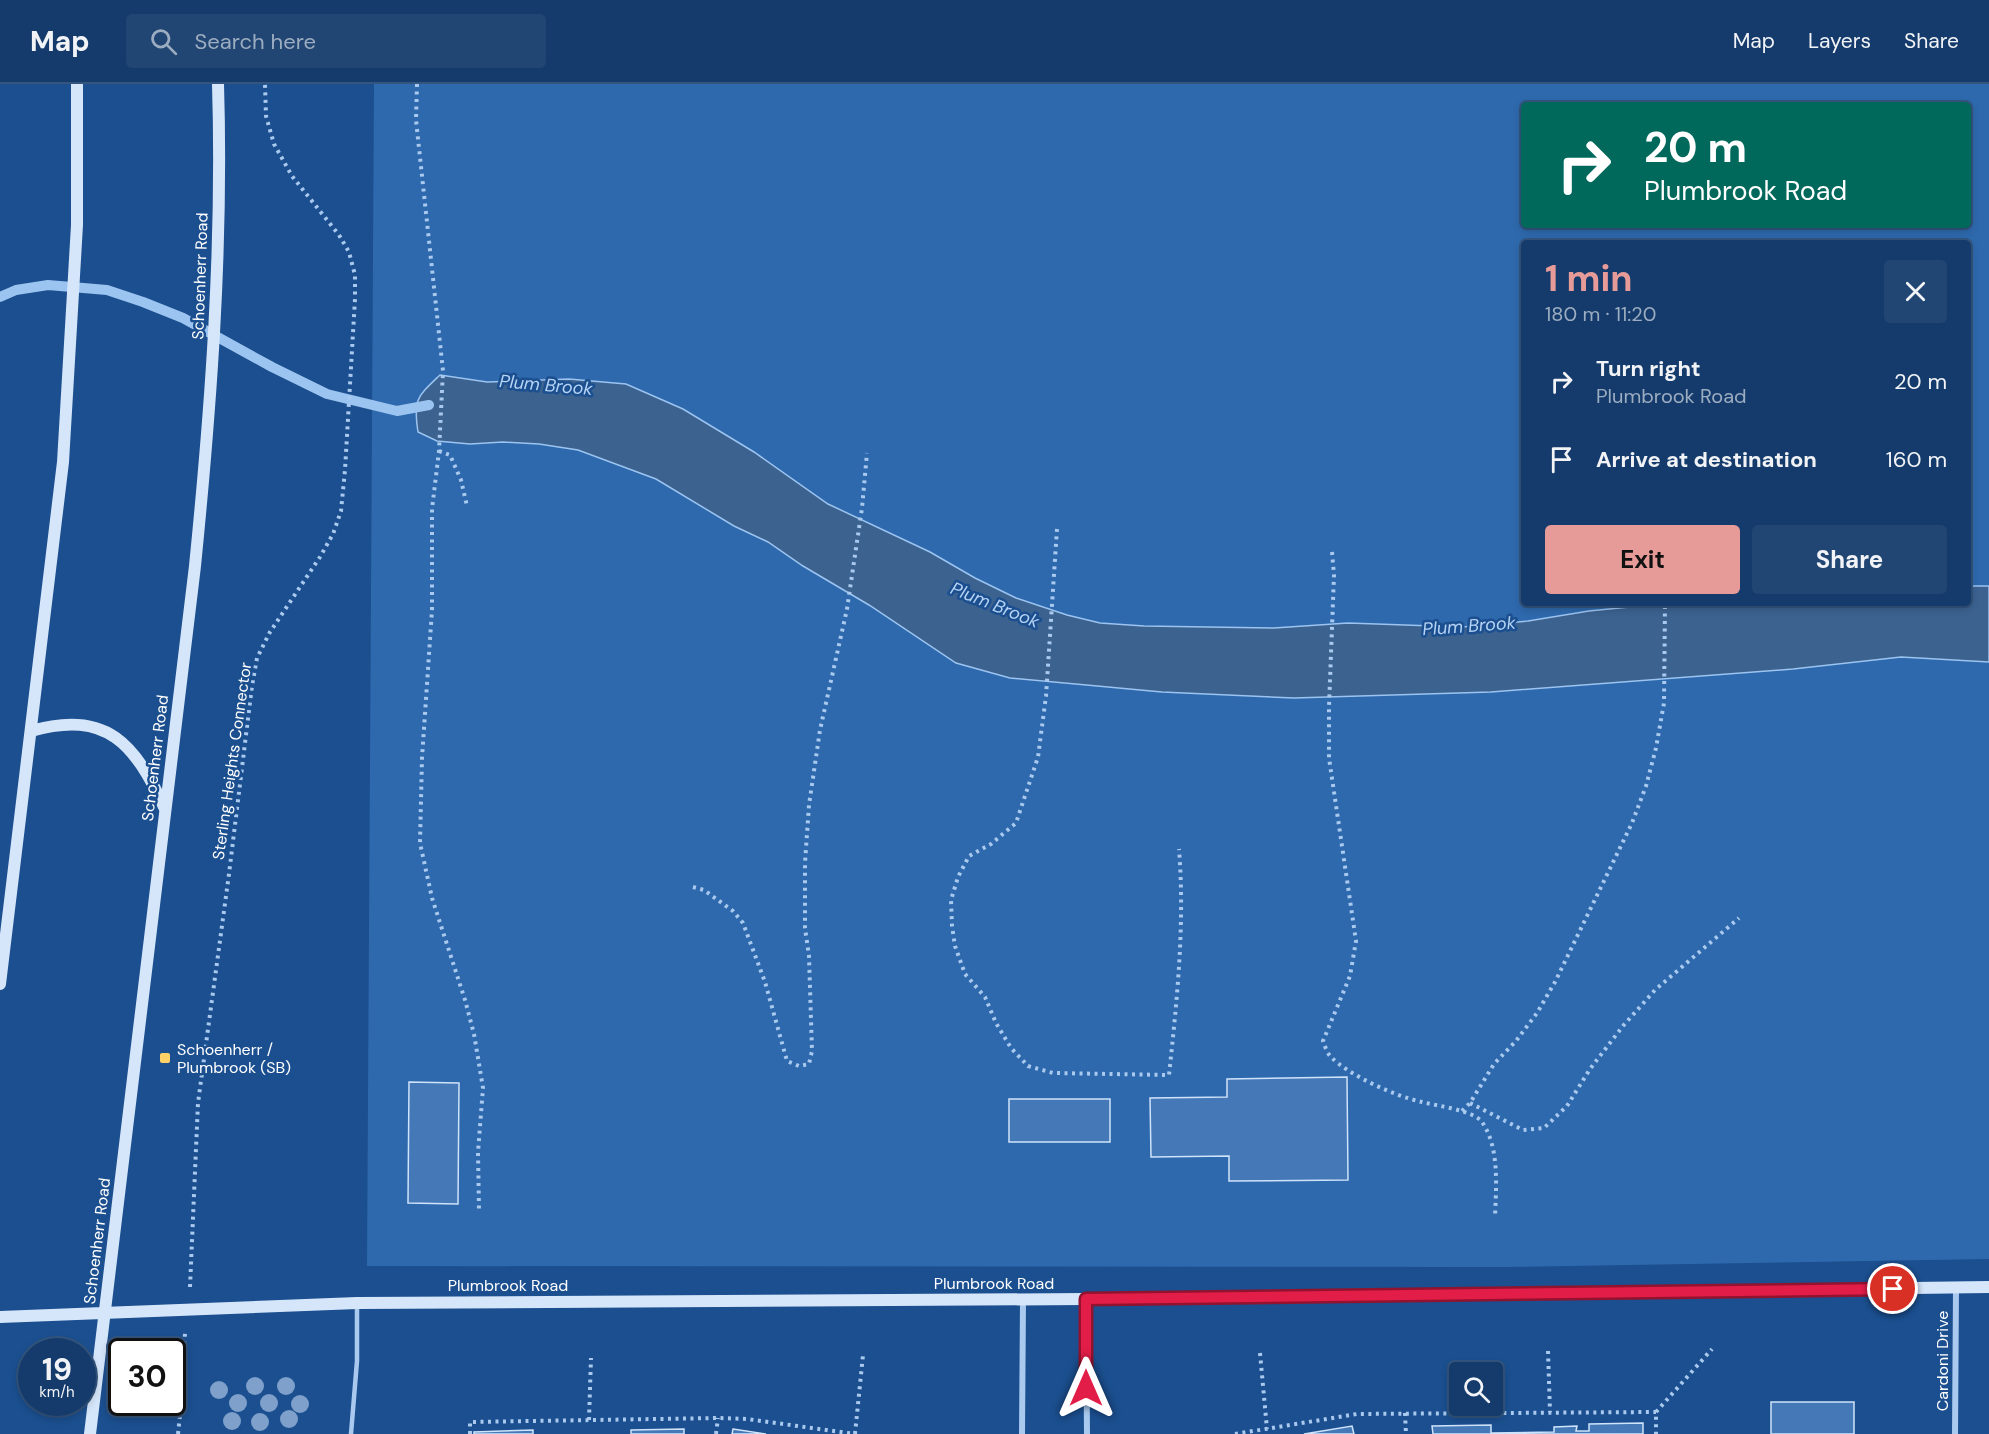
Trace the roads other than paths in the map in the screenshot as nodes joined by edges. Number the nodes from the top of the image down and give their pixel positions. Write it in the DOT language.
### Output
graph roads {
  1 [pos="77,84"];
  2 [pos="218,84"];
  3 [pos="31,731"];
  4 [pos="165,810"];
  5 [pos="0,984"];
  6 [pos="1989,1287"];
  7 [pos="1956,1288"];
  8 [pos="1023,1299"];
  9 [pos="1086,1299"];
  10 [pos="357,1303"];
  11 [pos="105,1313"];
  12 [pos="0,1317"];
  13 [pos="90,1434"];
  14 [pos="351,1434"];
  15 [pos="1022,1434"];
  16 [pos="1087,1434"];
  17 [pos="1954,1434"];
  1 -- 3 [label="main road"];
  2 -- 4 [label="main road, Schoenherr Road"];
  3 -- 4 [label="main road"];
  3 -- 5 [label="main road"];
  4 -- 11 [label="main road, Schoenherr Road"];
  6 -- 7 [label="main road, Plumbrook Road"];
  7 -- 9 [label="main road, Plumbrook Road"];
  7 -- 17 [label="street, Cardoni Drive"];
  8 -- 9 [label="main road, Plumbrook Road"];
  8 -- 10 [label="main road, Plumbrook Road"];
  8 -- 15 [label="street"];
  9 -- 16 [label="street"];
  10 -- 11 [label="main road, Plumbrook Road"];
  10 -- 14 [label="lane"];
  11 -- 12 [label="main road, Plumbrook Road"];
  11 -- 13 [label="main road, Schoenherr Road"];
}
